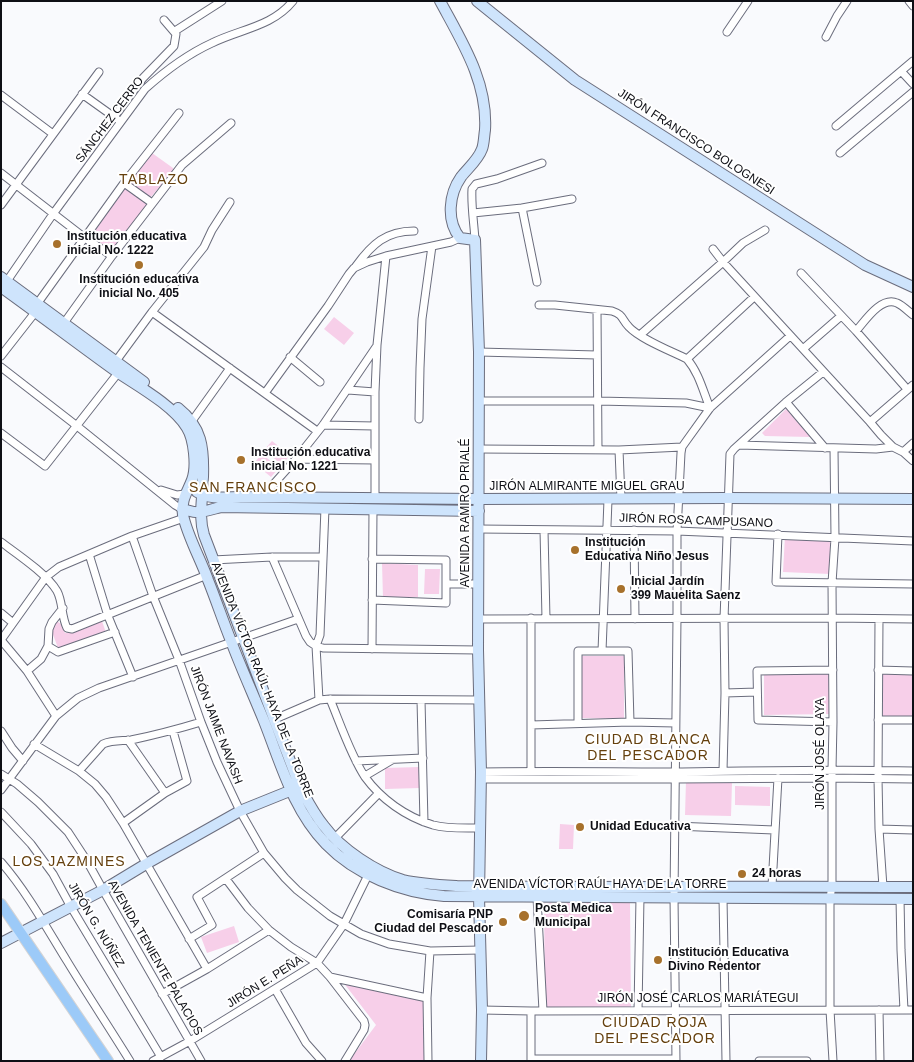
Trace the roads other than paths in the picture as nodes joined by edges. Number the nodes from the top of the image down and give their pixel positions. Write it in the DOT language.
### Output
graph roads {
  1 [pos="222,1"];
  2 [pos="293,1"];
  3 [pos="440,1"];
  4 [pos="477,1"];
  5 [pos="748,1"];
  6 [pos="847,1"];
  7 [pos="909,1"];
  8 [pos="913,6"];
  9 [pos="164,20"];
  10 [pos="175,31"];
  11 [pos="727,32"];
  12 [pos="826,37"];
  13 [pos="913,61"];
  14 [pos="901,71"];
  15 [pos="99,72"];
  16 [pos="913,84"];
  17 [pos="913,92"];
  18 [pos="82,94"];
  19 [pos="2,96"];
  20 [pos="179,113"];
  21 [pos="114,117"];
  22 [pos="121,122"];
  23 [pos="231,123"];
  24 [pos="836,126"];
  25 [pos="52,134"];
  26 [pos="840,153"];
  27 [pos="542,163"];
  28 [pos="1,173"];
  29 [pos="124,183"];
  30 [pos="16,184"];
  31 [pos="572,199"];
  32 [pos="152,202"];
  33 [pos="230,202"];
  34 [pos="1,205"];
  35 [pos="522,208"];
  36 [pos="472,213"];
  37 [pos="53,214"];
  38 [pos="765,230"];
  39 [pos="414,231"];
  40 [pos="85,238"];
  41 [pos="460,238"];
  42 [pos="475,240"];
  43 [pos="432,246"];
  44 [pos="713,249"];
  45 [pos="112,256"];
  46 [pos="386,256"];
  47 [pos="723,262"];
  48 [pos="354,268"];
  49 [pos="801,273"];
  50 [pos="3,282"];
  51 [pos="537,282"];
  52 [pos="913,288"];
  53 [pos="754,297"];
  54 [pos="539,304"];
  55 [pos="38,307"];
  56 [pos="597,310"];
  57 [pos="152,312"];
  58 [pos="913,315"];
  59 [pos="841,316"];
  60 [pos="64,323"];
  61 [pos="856,332"];
  62 [pos="640,335"];
  63 [pos="790,336"];
  64 [pos="377,345"];
  65 [pos="803,349"];
  66 [pos="479,352"];
  67 [pos="596,355"];
  68 [pos="1,356"];
  69 [pos="290,357"];
  70 [pos="687,359"];
  71 [pos="116,362"];
  72 [pos="230,368"];
  73 [pos="2,369"];
  74 [pos="823,372"];
  75 [pos="118,373"];
  76 [pos="320,382"];
  77 [pos="910,387"];
  78 [pos="348,390"];
  79 [pos="375,392"];
  80 [pos="265,393"];
  81 [pos="480,401"];
  82 [pos="598,401"];
  83 [pos="786,402"];
  84 [pos="710,408"];
  85 [pos="420,419"];
  86 [pos="192,421"];
  87 [pos="870,422"];
  88 [pos="323,425"];
  89 [pos="77,426"];
  90 [pos="375,426"];
  91 [pos="317,432"];
  92 [pos="1,433"];
  93 [pos="913,443"];
  94 [pos="739,445"];
  95 [pos="682,447"];
  96 [pos="893,447"];
  97 [pos="825,448"];
  98 [pos="834,448"];
  99 [pos="479,449"];
  100 [pos="598,450"];
  101 [pos="620,450"];
  102 [pos="903,452"];
  103 [pos="296,459"];
  104 [pos="374,460"];
  105 [pos="913,461"];
  106 [pos="156,489"];
  107 [pos="185,494"];
  108 [pos="202,495"];
  109 [pos="262,497"];
  110 [pos="728,498"];
  111 [pos="479,499"];
  112 [pos="679,499"];
  113 [pos="835,499"];
  114 [pos="913,499"];
  115 [pos="608,500"];
  116 [pos="621,500"];
  117 [pos="374,504"];
  118 [pos="325,508"];
  119 [pos="479,511"];
  120 [pos="201,512"];
  121 [pos="183,513"];
  122 [pos="479,529"];
  123 [pos="607,529"];
  124 [pos="544,530"];
  125 [pos="634,530"];
  126 [pos="677,531"];
  127 [pos="727,533"];
  128 [pos="778,534"];
  129 [pos="132,536"];
  130 [pos="834,538"];
  131 [pos="913,541"];
  132 [pos="1,542"];
  133 [pos="89,554"];
  134 [pos="272,557"];
  135 [pos="323,557"];
  136 [pos="372,558"];
  137 [pos="213,560"];
  138 [pos="206,575"];
  139 [pos="46,578"];
  140 [pos="832,583"];
  141 [pos="447,584"];
  142 [pos="478,584"];
  143 [pos="913,584"];
  144 [pos="153,596"];
  145 [pos="372,600"];
  146 [pos="63,608"];
  147 [pos="1,613"];
  148 [pos="108,616"];
  149 [pos="531,618"];
  150 [pos="677,618"];
  151 [pos="833,618"];
  152 [pos="298,619"];
  153 [pos="479,619"];
  154 [pos="546,619"];
  155 [pos="603,619"];
  156 [pos="635,619"];
  157 [pos="724,619"];
  158 [pos="878,619"];
  159 [pos="913,619"];
  160 [pos="13,622"];
  161 [pos="115,632"];
  162 [pos="244,639"];
  163 [pos="1,640"];
  164 [pos="231,643"];
  165 [pos="48,646"];
  166 [pos="316,646"];
  167 [pos="372,649"];
  168 [pos="478,650"];
  169 [pos="602,651"];
  170 [pos="179,660"];
  171 [pos="832,670"];
  172 [pos="878,670"];
  173 [pos="913,670"];
  174 [pos="28,671"];
  175 [pos="132,677"];
  176 [pos="757,692"];
  177 [pos="725,693"];
  178 [pos="330,699"];
  179 [pos="319,700"];
  180 [pos="421,700"];
  181 [pos="479,700"];
  182 [pos="56,716"];
  183 [pos="275,719"];
  184 [pos="878,720"];
  185 [pos="913,720"];
  186 [pos="201,722"];
  187 [pos="630,722"];
  188 [pos="833,722"];
  189 [pos="578,723"];
  190 [pos="675,723"];
  191 [pos="531,725"];
  192 [pos="1,731"];
  193 [pos="173,731"];
  194 [pos="128,740"];
  195 [pos="34,744"];
  196 [pos="423,758"];
  197 [pos="394,759"];
  198 [pos="23,761"];
  199 [pos="356,761"];
  200 [pos="832,770"];
  201 [pos="878,770"];
  202 [pos="913,770"];
  203 [pos="79,771"];
  204 [pos="531,771"];
  205 [pos="723,771"];
  206 [pos="1,774"];
  207 [pos="365,776"];
  208 [pos="481,776"];
  209 [pos="675,776"];
  210 [pos="778,778"];
  211 [pos="832,778"];
  212 [pos="878,778"];
  213 [pos="10,779"];
  214 [pos="913,779"];
  215 [pos="296,789"];
  216 [pos="1,790"];
  217 [pos="165,793"];
  218 [pos="379,793"];
  219 [pos="240,811"];
  220 [pos="1,812"];
  221 [pos="424,822"];
  222 [pos="123,823"];
  223 [pos="676,826"];
  224 [pos="480,828"];
  225 [pos="879,829"];
  226 [pos="774,830"];
  227 [pos="913,830"];
  228 [pos="335,838"];
  229 [pos="264,853"];
  230 [pos="1,862"];
  231 [pos="146,864"];
  232 [pos="370,870"];
  233 [pos="226,879"];
  234 [pos="772,886"];
  235 [pos="832,886"];
  236 [pos="882,887"];
  237 [pos="913,887"];
  238 [pos="103,890"];
  239 [pos="479,891"];
  240 [pos="674,893"];
  241 [pos="537,897"];
  242 [pos="640,897"];
  243 [pos="724,898"];
  244 [pos="830,898"];
  245 [pos="900,898"];
  246 [pos="913,898"];
  247 [pos="1,904"];
  248 [pos="71,907"];
  249 [pos="43,922"];
  250 [pos="344,924"];
  251 [pos="269,930"];
  252 [pos="21,933"];
  253 [pos="189,939"];
  254 [pos="1,943"];
  255 [pos="481,950"];
  256 [pos="430,951"];
  257 [pos="317,963"];
  258 [pos="207,969"];
  259 [pos="330,978"];
  260 [pos="275,989"];
  261 [pos="162,994"];
  262 [pos="428,998"];
  263 [pos="482,1010"];
  264 [pos="638,1010"];
  265 [pos="676,1010"];
  266 [pos="726,1010"];
  267 [pos="830,1010"];
  268 [pos="880,1010"];
  269 [pos="904,1010"];
  270 [pos="913,1010"];
  271 [pos="531,1011"];
  272 [pos="543,1011"];
  273 [pos="190,1041"];
  274 [pos="162,1057"];
  275 [pos="317,1059"];
  276 [pos="531,1060"];
  277 [pos="582,1060"];
  278 [pos="625,1060"];
  279 [pos="676,1060"];
  280 [pos="108,1061"];
  281 [pos="130,1061"];
  282 [pos="153,1061"];
  283 [pos="201,1061"];
  284 [pos="345,1061"];
  285 [pos="428,1061"];
  286 [pos="482,1061"];
  287 [pos="726,1061"];
  288 [pos="759,1061"];
  289 [pos="807,1061"];
  290 [pos="833,1061"];
  291 [pos="880,1061"];
  1 -- 10 [label="street"];
  2 -- 22 [label="street, SÁNCHEZ CERRO"];
  3 -- 41 [label="street"];
  4 -- 52 [label="street, JIRÓN FRANCISCO BOLOGNESI"];
  5 -- 11 [label="street"];
  6 -- 12 [label="street"];
  7 -- 8 [label="street"];
  9 -- 10 [label="street"];
  10 -- 21 [label="street"];
  13 -- 14 [label="street"];
  14 -- 16 [label="street"];
  14 -- 24 [label="street"];
  15 -- 18 [label="street"];
  17 -- 26 [label="street"];
  18 -- 21 [label="street"];
  18 -- 25 [label="street"];
  19 -- 25 [label="street"];
  20 -- 29 [label="street"];
  21 -- 22 [label="street"];
  22 -- 37 [label="street, SÁNCHEZ CERRO"];
  23 -- 32 [label="street"];
  25 -- 30 [label="street"];
  27 -- 36 [label="street"];
  28 -- 30 [label="street"];
  29 -- 32 [label="street"];
  29 -- 40 [label="street"];
  30 -- 34 [label="street"];
  30 -- 37 [label="street"];
  31 -- 35 [label="street"];
  32 -- 45 [label="street"];
  33 -- 57 [label="street"];
  35 -- 36 [label="street"];
  35 -- 51 [label="street"];
  36 -- 42 [label="street"];
  37 -- 40 [label="street"];
  37 -- 50 [label="street, SÁNCHEZ CERRO"];
  38 -- 47 [label="street"];
  39 -- 48 [label="street"];
  40 -- 45 [label="street"];
  40 -- 55 [label="street"];
  41 -- 42 [label="street"];
  41 -- 43 [label="street"];
  42 -- 66 [label="street, AVENIDA RAMIRO PRIALÉ"];
  43 -- 46 [label="street"];
  43 -- 85 [label="street"];
  44 -- 47 [label="street"];
  45 -- 60 [label="street"];
  46 -- 48 [label="street"];
  46 -- 64 [label="street"];
  47 -- 53 [label="street"];
  47 -- 62 [label="street"];
  48 -- 69 [label="street"];
  49 -- 59 [label="street"];
  50 -- 55 [label="street, AVENIDA VÍCTOR RAÚL HAYA DE LA TORRE"];
  53 -- 63 [label="street"];
  53 -- 70 [label="street"];
  54 -- 56 [label="street"];
  55 -- 60 [label="street, AVENIDA VÍCTOR RAÚL HAYA DE LA TORRE"];
  55 -- 68 [label="street"];
  55 -- 75 [label="street, AVENIDA VÍCTOR RAÚL HAYA DE LA TORRE"];
  56 -- 62 [label="street"];
  56 -- 67 [label="street"];
  57 -- 71 [label="street"];
  57 -- 72 [label="street"];
  58 -- 61 [label="street"];
  59 -- 61 [label="street"];
  59 -- 65 [label="street"];
  60 -- 71 [label="street, AVENIDA VÍCTOR RAÚL HAYA DE LA TORRE"];
  61 -- 77 [label="street"];
  62 -- 70 [label="street"];
  63 -- 65 [label="street"];
  63 -- 84 [label="street"];
  64 -- 78 [label="street"];
  64 -- 79 [label="street"];
  65 -- 74 [label="street"];
  66 -- 67 [label="street"];
  66 -- 81 [label="street, AVENIDA RAMIRO PRIALÉ"];
  67 -- 82 [label="street"];
  69 -- 76 [label="street"];
  69 -- 80 [label="street"];
  70 -- 84 [label="street"];
  71 -- 86 [label="street, AVENIDA VÍCTOR RAÚL HAYA DE LA TORRE"];
  72 -- 80 [label="street"];
  72 -- 86 [label="street"];
  73 -- 89 [label="street"];
  74 -- 83 [label="street"];
  74 -- 87 [label="street"];
  75 -- 89 [label="street"];
  75 -- 107 [label="street, AVENIDA VÍCTOR RAÚL HAYA DE LA TORRE"];
  77 -- 87 [label="street"];
  78 -- 79 [label="street"];
  78 -- 88 [label="street"];
  79 -- 90 [label="street"];
  80 -- 91 [label="street"];
  81 -- 82 [label="street"];
  81 -- 99 [label="street, AVENIDA RAMIRO PRIALÉ"];
  82 -- 84 [label="street"];
  82 -- 100 [label="street"];
  83 -- 94 [label="street"];
  83 -- 97 [label="street"];
  84 -- 95 [label="street"];
  86 -- 108 [label="street, AVENIDA VÍCTOR RAÚL HAYA DE LA TORRE"];
  87 -- 96 [label="street"];
  88 -- 90 [label="street"];
  88 -- 91 [label="street"];
  89 -- 92 [label="street"];
  89 -- 106 [label="street"];
  90 -- 104 [label="street"];
  91 -- 103 [label="street"];
  93 -- 102 [label="street"];
  94 -- 97 [label="street"];
  94 -- 110 [label="street"];
  95 -- 101 [label="street"];
  95 -- 112 [label="street"];
  96 -- 98 [label="street"];
  96 -- 102 [label="street"];
  97 -- 98 [label="street"];
  98 -- 113 [label="street, JIRÓN JOSÉ OLAYA"];
  99 -- 100 [label="street"];
  99 -- 111 [label="street, AVENIDA RAMIRO PRIALÉ"];
  100 -- 101 [label="street"];
  101 -- 116 [label="street"];
  102 -- 105 [label="street"];
  103 -- 104 [label="street"];
  103 -- 109 [label="street"];
  104 -- 117 [label="street"];
  106 -- 107 [label="street"];
  106 -- 121 [label="street"];
  107 -- 108 [label="street, JIRÓN ALMIRANTE MIGUEL GRAU"];
  107 -- 121 [label="street, AVENIDA VÍCTOR RAÚL HAYA DE LA TORRE"];
  108 -- 109 [label="street, JIRÓN ALMIRANTE MIGUEL GRAU"];
  108 -- 120 [label="street, AVENIDA VÍCTOR RAÚL HAYA DE LA TORRE"];
  109 -- 117 [label="street, JIRÓN ALMIRANTE MIGUEL GRAU"];
  110 -- 112 [label="street, JIRÓN ALMIRANTE MIGUEL GRAU"];
  110 -- 113 [label="street, JIRÓN ALMIRANTE MIGUEL GRAU"];
  110 -- 127 [label="street"];
  111 -- 115 [label="street, JIRÓN ALMIRANTE MIGUEL GRAU"];
  111 -- 117 [label="street, JIRÓN ALMIRANTE MIGUEL GRAU"];
  111 -- 119 [label="street, AVENIDA RAMIRO PRIALÉ"];
  112 -- 116 [label="street, JIRÓN ALMIRANTE MIGUEL GRAU"];
  112 -- 126 [label="street"];
  113 -- 114 [label="street, JIRÓN ALMIRANTE MIGUEL GRAU"];
  113 -- 130 [label="street, JIRÓN JOSÉ OLAYA"];
  115 -- 116 [label="street, JIRÓN ALMIRANTE MIGUEL GRAU"];
  115 -- 123 [label="street"];
  117 -- 118 [label="street, JIRÓN ALMIRANTE MIGUEL GRAU"];
  117 -- 119 [label="street, JIRÓN ALMIRANTE MIGUEL GRAU"];
  117 -- 136 [label="street"];
  118 -- 120 [label="street, JIRÓN ALMIRANTE MIGUEL GRAU"];
  118 -- 135 [label="street"];
  119 -- 122 [label="street, AVENIDA RAMIRO PRIALÉ"];
  120 -- 121 [label="street"];
  120 -- 137 [label="street, AVENIDA VÍCTOR RAÚL HAYA DE LA TORRE"];
  121 -- 129 [label="street"];
  121 -- 138 [label="street, AVENIDA VÍCTOR RAÚL HAYA DE LA TORRE"];
  122 -- 124 [label="street, JIRÓN ROSA CAMPUSANO"];
  122 -- 142 [label="street, AVENIDA RAMIRO PRIALÉ"];
  123 -- 124 [label="street, JIRÓN ROSA CAMPUSANO"];
  123 -- 125 [label="street, JIRÓN ROSA CAMPUSANO"];
  123 -- 155 [label="street"];
  124 -- 154 [label="street"];
  125 -- 126 [label="street, JIRÓN ROSA CAMPUSANO"];
  125 -- 156 [label="street"];
  126 -- 127 [label="street, JIRÓN ROSA CAMPUSANO"];
  126 -- 150 [label="street"];
  127 -- 128 [label="street, JIRÓN ROSA CAMPUSANO"];
  127 -- 157 [label="street"];
  128 -- 130 [label="street, JIRÓN ROSA CAMPUSANO"];
  128 -- 140 [label="street"];
  129 -- 133 [label="street"];
  129 -- 144 [label="street, JIRÓN JAIME NAVASH"];
  130 -- 131 [label="street, JIRÓN ROSA CAMPUSANO"];
  130 -- 140 [label="street, JIRÓN JOSÉ OLAYA"];
  132 -- 139 [label="street"];
  133 -- 139 [label="street"];
  133 -- 148 [label="street"];
  134 -- 135 [label="street"];
  134 -- 137 [label="street"];
  134 -- 152 [label="street"];
  135 -- 166 [label="street"];
  136 -- 141 [label="street"];
  136 -- 145 [label="street"];
  137 -- 162 [label="street, AVENIDA VÍCTOR RAÚL HAYA DE LA TORRE"];
  138 -- 144 [label="street"];
  138 -- 164 [label="street, AVENIDA VÍCTOR RAÚL HAYA DE LA TORRE"];
  139 -- 146 [label="street"];
  139 -- 160 [label="street"];
  140 -- 143 [label="street"];
  140 -- 151 [label="street, JIRÓN JOSÉ OLAYA"];
  141 -- 142 [label="street"];
  141 -- 145 [label="street"];
  142 -- 153 [label="street, AVENIDA RAMIRO PRIALÉ"];
  144 -- 148 [label="street"];
  144 -- 170 [label="street, JIRÓN JAIME NAVASH"];
  145 -- 167 [label="street"];
  146 -- 148 [label="street"];
  146 -- 165 [label="street"];
  147 -- 160 [label="street"];
  148 -- 161 [label="street"];
  149 -- 153 [label="street"];
  149 -- 154 [label="street"];
  149 -- 191 [label="street"];
  150 -- 156 [label="street"];
  150 -- 157 [label="street"];
  150 -- 190 [label="street"];
  151 -- 157 [label="street"];
  151 -- 158 [label="street"];
  151 -- 171 [label="street, JIRÓN JOSÉ OLAYA"];
  152 -- 162 [label="street"];
  152 -- 166 [label="street"];
  153 -- 168 [label="street, AVENIDA RAMIRO PRIALÉ"];
  154 -- 155 [label="street"];
  155 -- 156 [label="street"];
  155 -- 169 [label="street"];
  157 -- 177 [label="street"];
  158 -- 159 [label="street"];
  158 -- 172 [label="street"];
  160 -- 163 [label="street"];
  161 -- 165 [label="street"];
  161 -- 175 [label="street"];
  162 -- 164 [label="street"];
  162 -- 183 [label="street, AVENIDA VÍCTOR RAÚL HAYA DE LA TORRE"];
  163 -- 174 [label="street"];
  164 -- 170 [label="street"];
  164 -- 215 [label="street, AVENIDA VÍCTOR RAÚL HAYA DE LA TORRE"];
  165 -- 174 [label="street"];
  166 -- 167 [label="street"];
  166 -- 179 [label="street"];
  167 -- 168 [label="street"];
  168 -- 181 [label="street, AVENIDA RAMIRO PRIALÉ"];
  169 -- 187 [label="street"];
  169 -- 189 [label="street"];
  170 -- 175 [label="street"];
  170 -- 186 [label="street, JIRÓN JAIME NAVASH"];
  171 -- 176 [label="street"];
  171 -- 188 [label="street, JIRÓN JOSÉ OLAYA"];
  172 -- 173 [label="street"];
  172 -- 184 [label="street"];
  174 -- 182 [label="street"];
  175 -- 182 [label="street"];
  176 -- 177 [label="street"];
  176 -- 188 [label="street"];
  177 -- 205 [label="street"];
  178 -- 179 [label="street"];
  178 -- 180 [label="street"];
  178 -- 199 [label="street"];
  179 -- 183 [label="street"];
  180 -- 181 [label="street"];
  180 -- 196 [label="street"];
  181 -- 208 [label="street, AVENIDA RAMIRO PRIALÉ"];
  182 -- 195 [label="street"];
  183 -- 215 [label="street, AVENIDA VÍCTOR RAÚL HAYA DE LA TORRE"];
  184 -- 185 [label="street"];
  184 -- 201 [label="street"];
  186 -- 193 [label="street"];
  186 -- 219 [label="street, JIRÓN JAIME NAVASH"];
  187 -- 189 [label="street"];
  187 -- 190 [label="street"];
  188 -- 200 [label="street, JIRÓN JOSÉ OLAYA"];
  189 -- 191 [label="street"];
  190 -- 209 [label="street"];
  191 -- 204 [label="street"];
  192 -- 198 [label="street"];
  193 -- 194 [label="street"];
  193 -- 217 [label="street"];
  194 -- 203 [label="street"];
  194 -- 217 [label="street"];
  195 -- 198 [label="street"];
  195 -- 203 [label="street"];
  196 -- 197 [label="street"];
  196 -- 221 [label="street"];
  197 -- 199 [label="street"];
  197 -- 207 [label="street"];
  198 -- 213 [label="street"];
  199 -- 207 [label="street"];
  200 -- 201 [label="street"];
  200 -- 205 [label="street"];
  200 -- 211 [label="street, JIRÓN JOSÉ OLAYA"];
  201 -- 202 [label="street"];
  201 -- 212 [label="street"];
  203 -- 222 [label="street"];
  204 -- 208 [label="street"];
  204 -- 209 [label="street"];
  205 -- 209 [label="street"];
  206 -- 213 [label="street, AVENIDA TENIENTE PALACIOS"];
  207 -- 218 [label="street"];
  208 -- 209 [label="street"];
  208 -- 224 [label="street, AVENIDA RAMIRO PRIALÉ"];
  209 -- 210 [label="street"];
  209 -- 223 [label="street"];
  210 -- 211 [label="street"];
  210 -- 226 [label="street"];
  211 -- 212 [label="street"];
  211 -- 235 [label="street, JIRÓN JOSÉ OLAYA"];
  212 -- 214 [label="street"];
  212 -- 225 [label="street"];
  213 -- 216 [label="street"];
  213 -- 238 [label="street, AVENIDA TENIENTE PALACIOS"];
  215 -- 219 [label="street"];
  215 -- 228 [label="street, AVENIDA VÍCTOR RAÚL HAYA DE LA TORRE"];
  215 -- 232 [label="street, AVENIDA VÍCTOR RAÚL HAYA DE LA TORRE"];
  217 -- 222 [label="street"];
  218 -- 221 [label="street"];
  218 -- 228 [label="street"];
  219 -- 229 [label="street, JIRÓN JAIME NAVASH"];
  219 -- 231 [label="street"];
  220 -- 248 [label="street, JIRÓN G. NÚÑEZ"];
  221 -- 224 [label="street"];
  222 -- 231 [label="street"];
  223 -- 226 [label="street"];
  223 -- 240 [label="street"];
  224 -- 239 [label="street, AVENIDA RAMIRO PRIALÉ"];
  225 -- 227 [label="street"];
  225 -- 236 [label="street"];
  226 -- 234 [label="street"];
  228 -- 232 [label="street, AVENIDA VÍCTOR RAÚL HAYA DE LA TORRE"];
  229 -- 233 [label="street"];
  229 -- 250 [label="street, JIRÓN JAIME NAVASH"];
  230 -- 249 [label="street"];
  231 -- 238 [label="street"];
  231 -- 253 [label="street"];
  232 -- 239 [label="street, AVENIDA VÍCTOR RAÚL HAYA DE LA TORRE"];
  232 -- 250 [label="street, JIRÓN E. PEÑA"];
  233 -- 251 [label="street"];
  233 -- 253 [label="street"];
  234 -- 235 [label="street, AVENIDA VÍCTOR RAÚL HAYA DE LA TORRE"];
  234 -- 240 [label="street, AVENIDA VÍCTOR RAÚL HAYA DE LA TORRE"];
  235 -- 236 [label="street, AVENIDA VÍCTOR RAÚL HAYA DE LA TORRE"];
  235 -- 244 [label="street, JIRÓN JOSÉ OLAYA"];
  236 -- 237 [label="street, AVENIDA VÍCTOR RAÚL HAYA DE LA TORRE"];
  238 -- 248 [label="street"];
  238 -- 261 [label="street, AVENIDA TENIENTE PALACIOS"];
  239 -- 240 [label="street, AVENIDA VÍCTOR RAÚL HAYA DE LA TORRE"];
  239 -- 241 [label="street, AVENIDA VÍCTOR RAÚL HAYA DE LA TORRE"];
  239 -- 255 [label="street, AVENIDA RAMIRO PRIALÉ"];
  240 -- 242 [label="street, AVENIDA VÍCTOR RAÚL HAYA DE LA TORRE"];
  240 -- 243 [label="street, AVENIDA VÍCTOR RAÚL HAYA DE LA TORRE"];
  240 -- 265 [label="street"];
  241 -- 242 [label="street, AVENIDA VÍCTOR RAÚL HAYA DE LA TORRE"];
  241 -- 272 [label="street"];
  242 -- 264 [label="street"];
  243 -- 244 [label="street, AVENIDA VÍCTOR RAÚL HAYA DE LA TORRE"];
  243 -- 266 [label="street"];
  244 -- 245 [label="street, AVENIDA VÍCTOR RAÚL HAYA DE LA TORRE"];
  244 -- 267 [label="street, JIRÓN JOSÉ OLAYA"];
  245 -- 246 [label="street, AVENIDA VÍCTOR RAÚL HAYA DE LA TORRE"];
  245 -- 269 [label="street"];
  247 -- 252 [label="main road"];
  248 -- 249 [label="street"];
  248 -- 274 [label="street, JIRÓN G. NÚÑEZ"];
  249 -- 252 [label="street"];
  249 -- 281 [label="street"];
  250 -- 256 [label="street, JIRÓN JAIME NAVASH"];
  250 -- 257 [label="street, JIRÓN E. PEÑA"];
  251 -- 257 [label="street"];
  251 -- 258 [label="street"];
  252 -- 254 [label="street"];
  252 -- 280 [label="main road"];
  253 -- 258 [label="street"];
  255 -- 256 [label="street, JIRÓN JAIME NAVASH"];
  255 -- 263 [label="street, AVENIDA RAMIRO PRIALÉ"];
  256 -- 262 [label="street"];
  257 -- 259 [label="street"];
  257 -- 260 [label="street, JIRÓN E. PEÑA"];
  258 -- 261 [label="street"];
  259 -- 262 [label="street"];
  259 -- 284 [label="street"];
  260 -- 273 [label="street, JIRÓN E. PEÑA"];
  260 -- 275 [label="street"];
  261 -- 273 [label="street, AVENIDA TENIENTE PALACIOS"];
  262 -- 285 [label="street"];
  263 -- 271 [label="street, JIRÓN JOSÉ CARLOS MARIÁTEGUI"];
  263 -- 286 [label="street, AVENIDA RAMIRO PRIALÉ"];
  264 -- 265 [label="street, JIRÓN JOSÉ CARLOS MARIÁTEGUI"];
  264 -- 272 [label="street, JIRÓN JOSÉ CARLOS MARIÁTEGUI"];
  265 -- 266 [label="street, JIRÓN JOSÉ CARLOS MARIÁTEGUI"];
  265 -- 279 [label="street"];
  266 -- 267 [label="street, JIRÓN JOSÉ CARLOS MARIÁTEGUI"];
  266 -- 287 [label="street"];
  267 -- 268 [label="street, JIRÓN JOSÉ CARLOS MARIÁTEGUI"];
  267 -- 290 [label="street, JIRÓN JOSÉ OLAYA"];
  268 -- 269 [label="street, JIRÓN JOSÉ CARLOS MARIÁTEGUI"];
  268 -- 291 [label="street"];
  269 -- 270 [label="street, JIRÓN JOSÉ CARLOS MARIÁTEGUI"];
  271 -- 272 [label="street, JIRÓN JOSÉ CARLOS MARIÁTEGUI"];
  271 -- 276 [label="street"];
  273 -- 274 [label="street, JIRÓN E. PEÑA"];
  273 -- 283 [label="street, AVENIDA TENIENTE PALACIOS"];
  274 -- 282 [label="street, JIRÓN E. PEÑA"];
  276 -- 277 [label="street"];
  277 -- 278 [label="street"];
  278 -- 279 [label="street"];
  288 -- 289 [label="street"];
}
